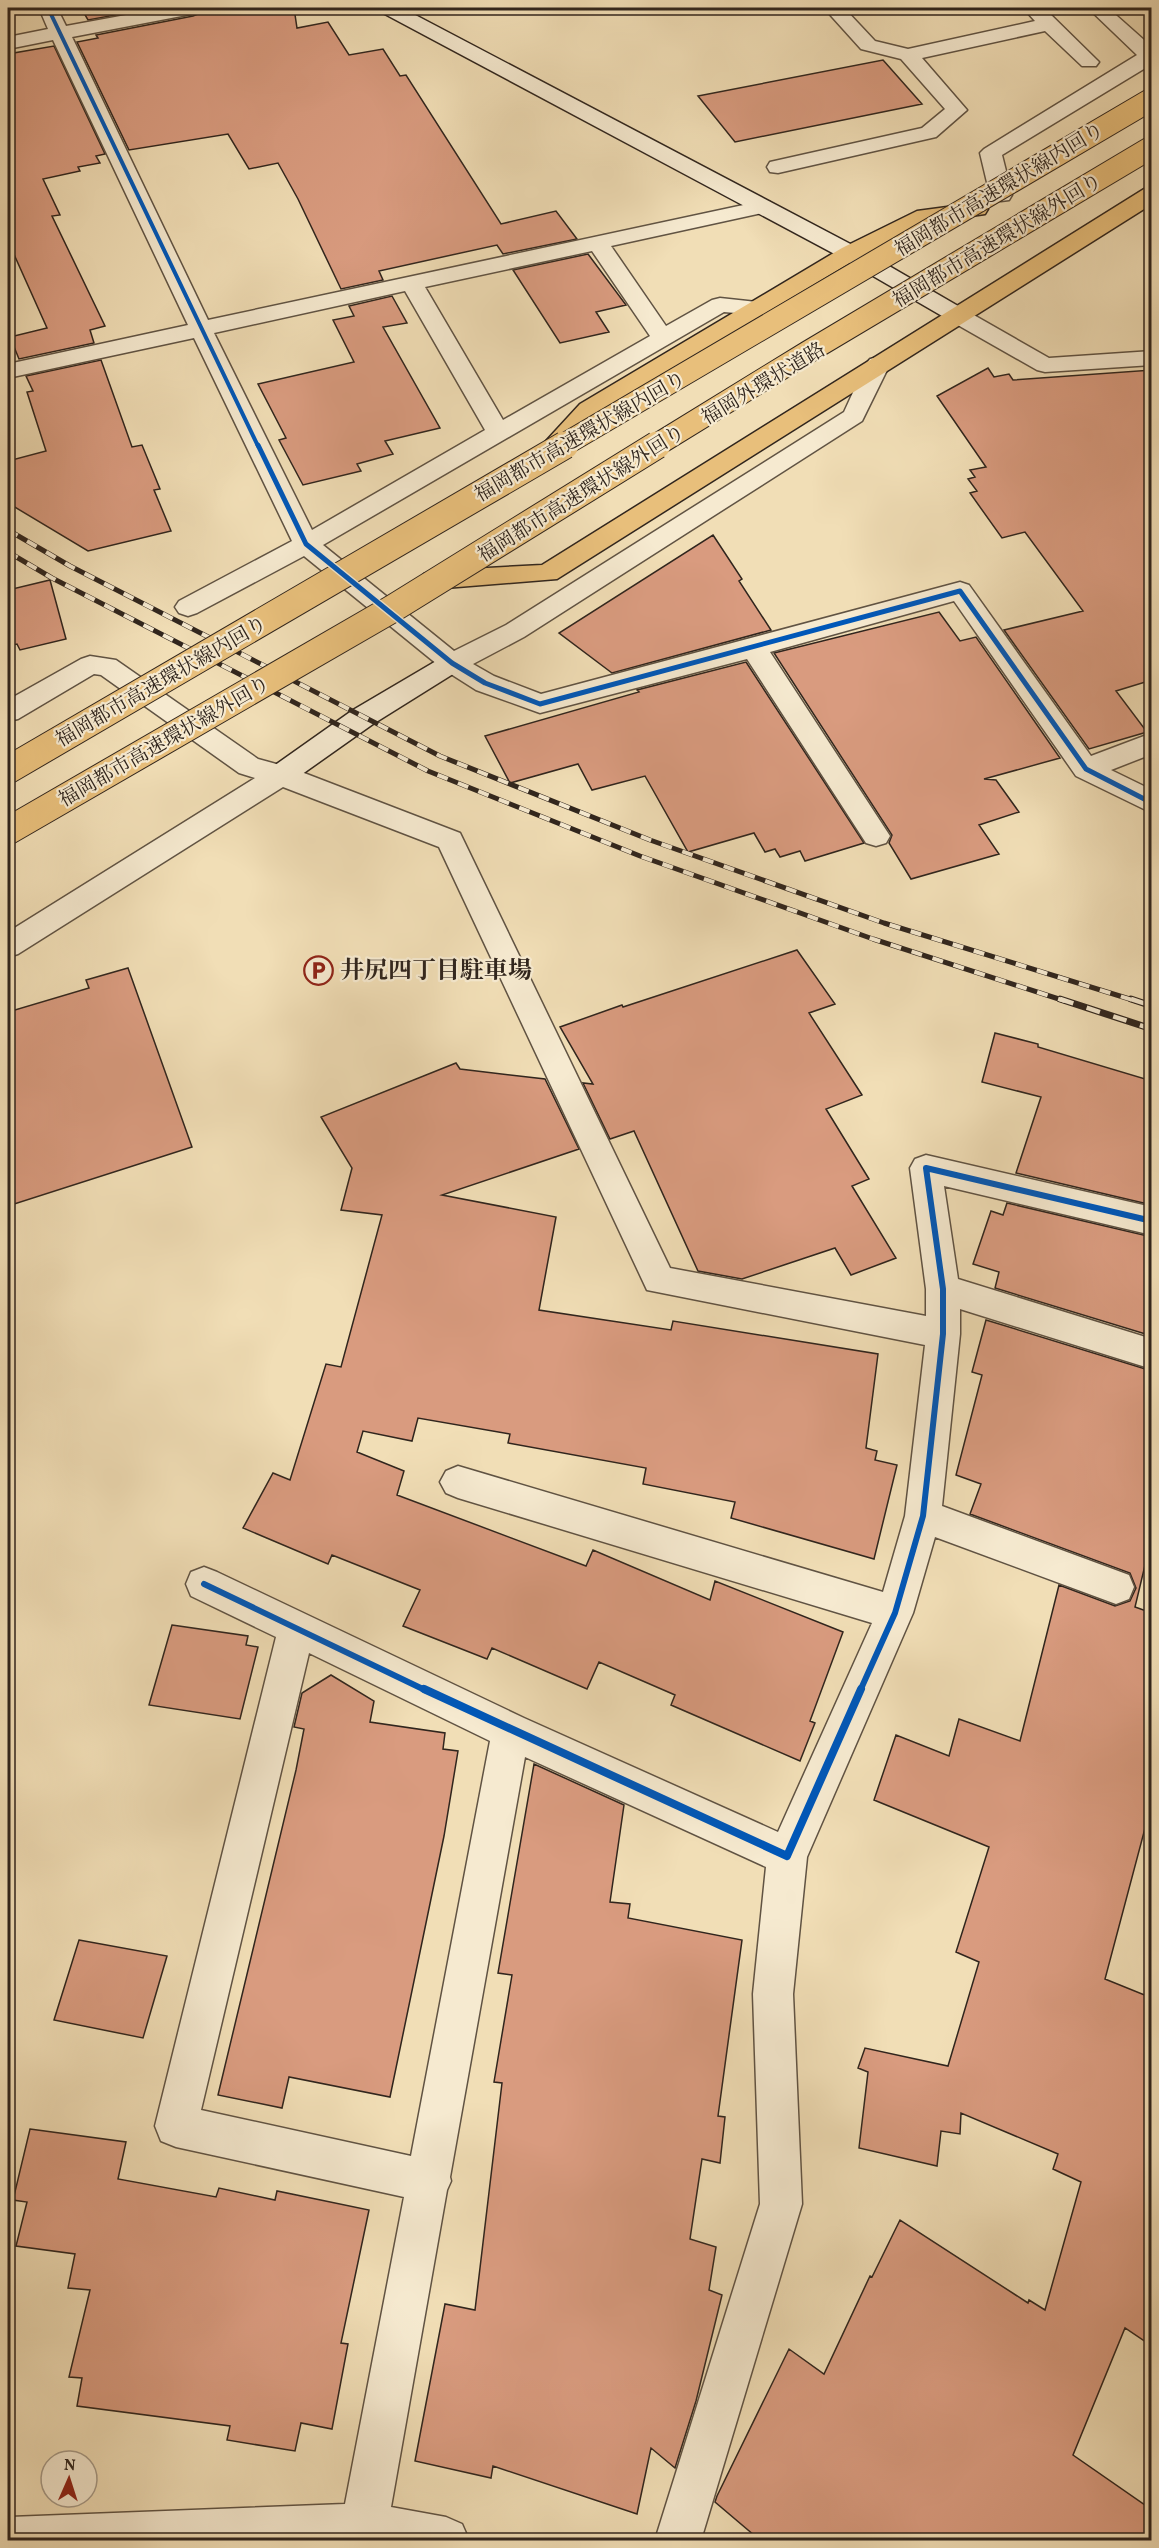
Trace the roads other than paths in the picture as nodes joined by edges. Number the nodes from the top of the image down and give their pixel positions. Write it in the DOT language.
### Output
graph roads {
  1 [pos="48,8"];
  2 [pos="192,8"];
  3 [pos="388,8"];
  4 [pos="834,8"];
  5 [pos="1033,8"];
  6 [pos="1098,8"];
  7 [pos="1050,24"];
  8 [pos="59,33"];
  9 [pos="8,44"];
  10 [pos="908,55"];
  11 [pos="1151,56"];
  12 [pos="1089,62"];
  13 [pos="1152,92"];
  14 [pos="1152,99"];
  15 [pos="1152,149"];
  16 [pos="778,167"];
  17 [pos="1152,194"];
  18 [pos="992,202"];
  19 [pos="762,207"];
  20 [pos="597,242"];
  21 [pos="850,253"];
  22 [pos="876,268"];
  23 [pos="411,283"];
  24 [pos="916,291"];
  25 [pos="758,308"];
  26 [pos="957,315"];
  27 [pos="201,329"];
  28 [pos="662,337"];
  29 [pos="1152,358"];
  30 [pos="878,364"];
  31 [pos="8,371"];
  32 [pos="499,433"];
  33 [pos="546,454"];
  34 [pos="306,544"];
  35 [pos="344,574"];
  36 [pos="433,580"];
  37 [pos="188,607"];
  38 [pos="386,609"];
  39 [pos="754,648"];
  40 [pos="452,663"];
  41 [pos="145,692"];
  42 [pos="8,712"];
  43 [pos="195,728"];
  44 [pos="1152,743"];
  45 [pos="1086,769"];
  46 [pos="8,772"];
  47 [pos="281,775"];
  48 [pos="1152,803"];
  49 [pos="8,831"];
  50 [pos="876,836"];
  51 [pos="8,844"];
  52 [pos="8,946"];
  53 [pos="1152,1221"];
  54 [pos="943,1289"];
  55 [pos="943,1334"];
  56 [pos="1152,1354"];
  57 [pos="458,1482"];
  58 [pos="923,1516"];
  59 [pos="204,1584"];
  60 [pos="1116,1587"];
  61 [pos="895,1613"];
  62 [pos="297,1627"];
  63 [pos="511,1731"];
  64 [pos="787,1856"];
  65 [pos="430,2181"];
  66 [pos="364,2526"];
  67 [pos="10,2541"];
  68 [pos="446,2541"];
  69 [pos="678,2541"];
  1 -- 8 [label="street"];
  2 -- 8 [label="street"];
  3 -- 19 [label="street"];
  4 -- 10 [label="street"];
  5 -- 7 [label="street"];
  6 -- 11 [label="street"];
  7 -- 10 [label="street"];
  7 -- 12 [label="street"];
  8 -- 9 [label="street"];
  8 -- 27 [label="street"];
  10 -- 16 [label="street"];
  11 -- 18 [label="street"];
  13 -- 18 [label="highway, 福岡外環状道路"];
  14 -- 46 [label="highway, 福岡都市高速環状線内回り, bridge"];
  15 -- 24 [label="highway, 福岡外環状道路"];
  15 -- 49 [label="highway, 福岡都市高速環状線外回り, bridge"];
  17 -- 26 [label="highway"];
  18 -- 21 [label="highway"];
  18 -- 22 [label="highway, 福岡外環状道路"];
  19 -- 20 [label="street"];
  19 -- 21 [label="street"];
  20 -- 23 [label="street"];
  20 -- 28 [label="street"];
  21 -- 22 [label="street"];
  21 -- 25 [label="highway"];
  22 -- 24 [label="street"];
  22 -- 33 [label="highway, 福岡外環状道路"];
  23 -- 27 [label="street"];
  23 -- 32 [label="street"];
  24 -- 26 [label="street"];
  24 -- 36 [label="highway, 福岡外環状道路"];
  25 -- 28 [label="street"];
  25 -- 33 [label="highway"];
  26 -- 29 [label="street"];
  26 -- 30 [label="highway"];
  27 -- 31 [label="street"];
  27 -- 34 [label="street"];
  28 -- 32 [label="street"];
  30 -- 36 [label="highway"];
  30 -- 40 [label="street"];
  32 -- 34 [label="street"];
  33 -- 35 [label="highway, 福岡外環状道路"];
  34 -- 35 [label="street"];
  34 -- 37 [label="street"];
  35 -- 38 [label="street"];
  35 -- 41 [label="highway, 福岡外環状道路"];
  36 -- 38 [label="highway, 福岡外環状道路"];
  38 -- 40 [label="street"];
  38 -- 43 [label="highway, 福岡外環状道路"];
  39 -- 40 [label="street"];
  39 -- 45 [label="street"];
  39 -- 50 [label="street"];
  40 -- 47 [label="street"];
  41 -- 42 [label="street"];
  41 -- 43 [label="street"];
  41 -- 46 [label="highway, 福岡外環状道路"];
  43 -- 47 [label="street"];
  43 -- 51 [label="highway, 福岡外環状道路"];
  44 -- 45 [label="street"];
  45 -- 48 [label="street"];
  47 -- 52 [label="street"];
  47 -- 55 [label="street"];
  53 -- 54 [label="street"];
  54 -- 55 [label="street"];
  54 -- 56 [label="street"];
  55 -- 58 [label="street"];
  57 -- 61 [label="street"];
  58 -- 60 [label="street"];
  58 -- 61 [label="street"];
  59 -- 62 [label="street"];
  61 -- 64 [label="street"];
  62 -- 63 [label="street"];
  62 -- 65 [label="street"];
  63 -- 64 [label="street"];
  63 -- 65 [label="street"];
  64 -- 69 [label="street"];
  65 -- 66 [label="street"];
  66 -- 67 [label="street"];
  66 -- 68 [label="street"];
}
